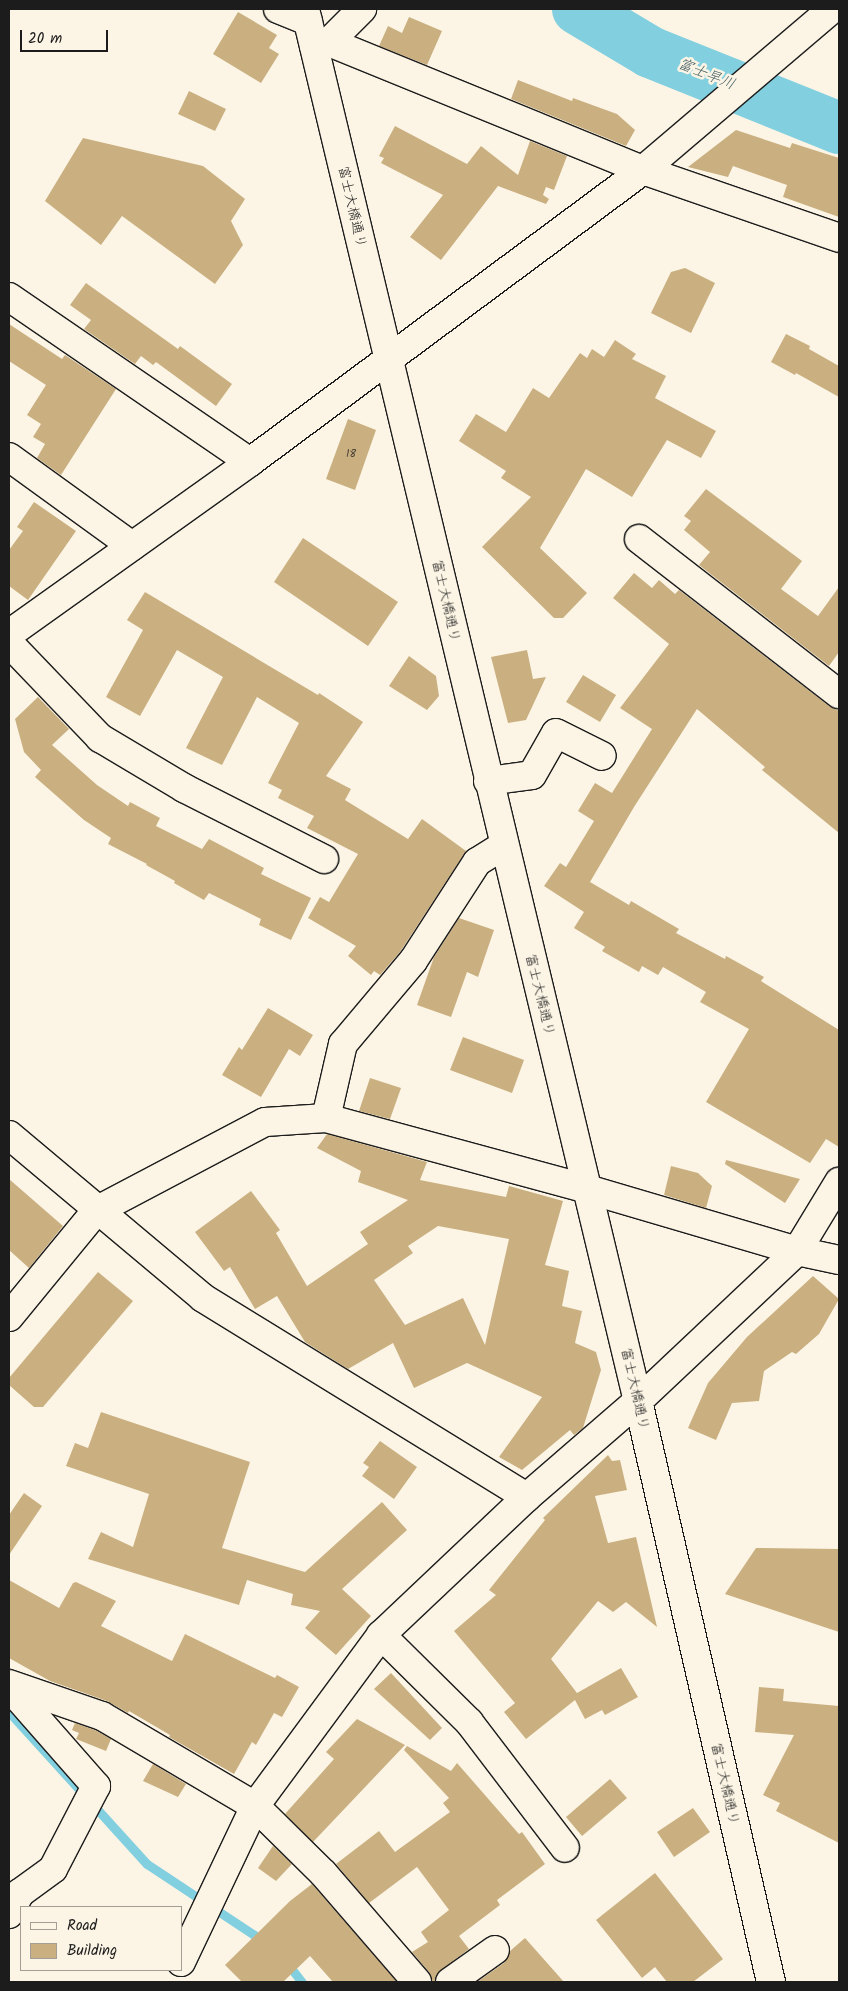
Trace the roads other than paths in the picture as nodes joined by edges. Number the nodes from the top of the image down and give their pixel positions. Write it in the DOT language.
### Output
graph roads {
  1 [pos="278,9"];
  2 [pos="362,9"];
  3 [pos="832,9"];
  4 [pos="314,29"];
  5 [pos="644,170"];
  6 [pos="839,238"];
  7 [pos="9,297"];
  8 [pos="389,359"];
  9 [pos="9,457"];
  10 [pos="250,462"];
  11 [pos="639,539"];
  12 [pos="132,546"];
  13 [pos="9,634"];
  14 [pos="9,643"];
  15 [pos="839,694"];
  16 [pos="602,756"];
  17 [pos="488,781"];
  18 [pos="504,846"];
  19 [pos="324,859"];
  20 [pos="326,1118"];
  21 [pos="9,1136"];
  22 [pos="839,1182"];
  23 [pos="587,1189"];
  24 [pos="96,1211"];
  25 [pos="797,1252"];
  26 [pos="839,1260"];
  27 [pos="9,1317"];
  28 [pos="638,1401"];
  29 [pos="526,1497"];
  30 [pos="381,1634"];
  31 [pos="9,1686"];
  32 [pos="255,1806"];
  33 [pos="565,1848"];
  34 [pos="9,1914"];
  35 [pos="495,1950"];
  36 [pos="182,1960"];
  37 [pos="417,1982"];
  38 [pos="450,1982"];
  39 [pos="771,1982"];
  1 -- 4 [label="street"];
  2 -- 4 [label="street"];
  3 -- 5 [label="street"];
  4 -- 5 [label="street"];
  4 -- 8 [label="street, 富士大橋通り"];
  5 -- 6 [label="street"];
  5 -- 8 [label="street"];
  7 -- 10 [label="street"];
  8 -- 10 [label="street"];
  8 -- 17 [label="street, 富士大橋通り"];
  9 -- 12 [label="street"];
  10 -- 12 [label="street"];
  11 -- 15 [label="street"];
  12 -- 13 [label="street"];
  14 -- 19 [label="street"];
  16 -- 17 [label="street"];
  17 -- 18 [label="street, 富士大橋通り"];
  18 -- 20 [label="street"];
  18 -- 23 [label="street, 富士大橋通り"];
  20 -- 23 [label="street"];
  20 -- 24 [label="street"];
  21 -- 24 [label="street"];
  22 -- 25 [label="street"];
  23 -- 25 [label="street"];
  23 -- 28 [label="street, 富士大橋通り"];
  24 -- 27 [label="street"];
  24 -- 29 [label="street"];
  25 -- 26 [label="street"];
  25 -- 28 [label="street"];
  28 -- 29 [label="street"];
  28 -- 39 [label="street, 富士大橋通り"];
  29 -- 30 [label="street"];
  30 -- 32 [label="street"];
  30 -- 33 [label="street"];
  31 -- 32 [label="street"];
  31 -- 34 [label="street"];
  32 -- 36 [label="street"];
  32 -- 37 [label="street"];
  35 -- 38 [label="street"];
}
